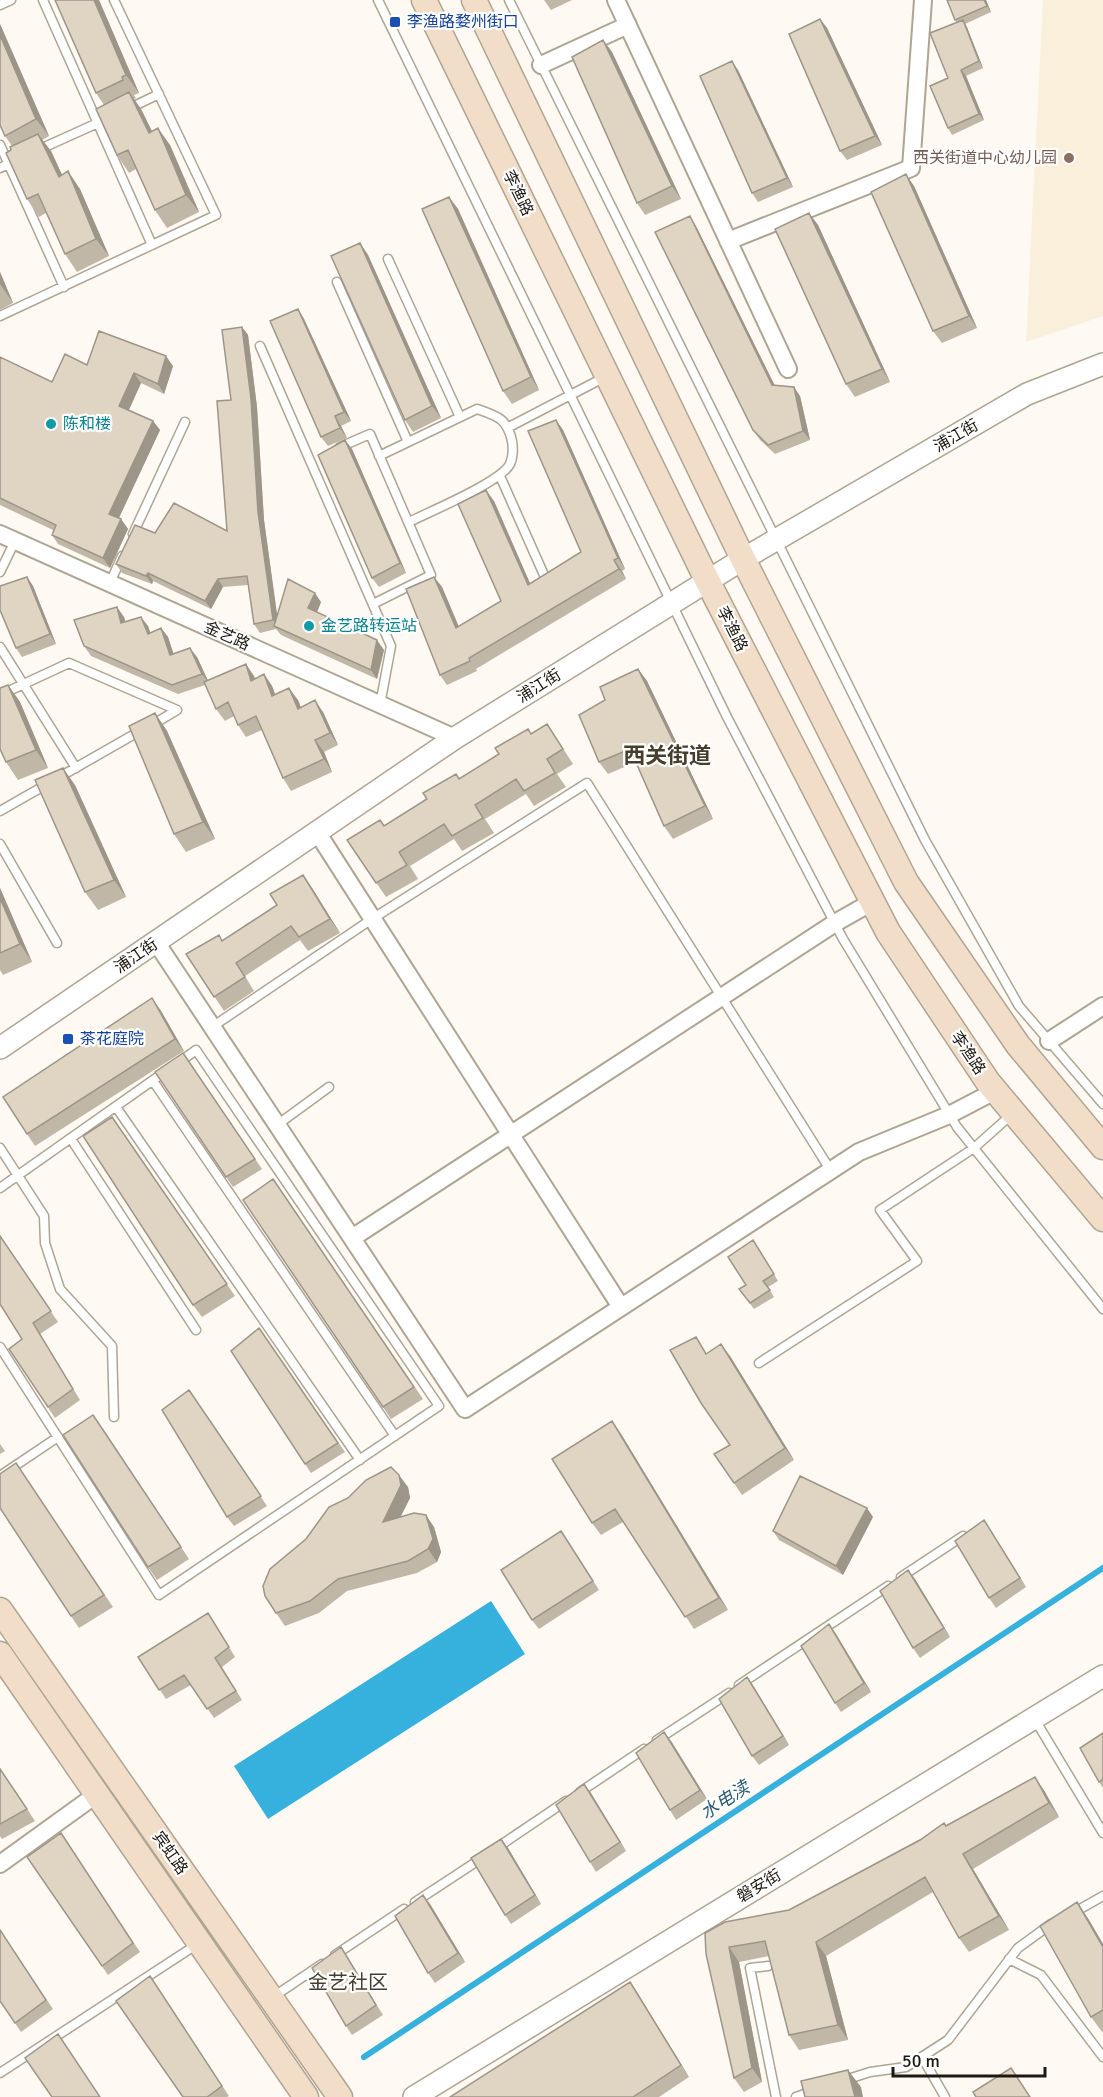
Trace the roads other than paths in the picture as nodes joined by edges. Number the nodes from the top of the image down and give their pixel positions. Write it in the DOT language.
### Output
graph roads {
  1 [pos="11,0"];
  2 [pos="43,0"];
  3 [pos="114,0"];
  4 [pos="378,0"];
  5 [pos="424,0"];
  6 [pos="474,0"];
  7 [pos="509,0"];
  8 [pos="616,0"];
  9 [pos="923,0"];
  10 [pos="0,5"];
  11 [pos="628,25"];
  12 [pos="541,65"];
  13 [pos="159,94"];
  14 [pos="118,113"];
  15 [pos="108,118"];
  16 [pos="98,123"];
  17 [pos="0,145"];
  18 [pos="4,166"];
  19 [pos="729,241"];
  20 [pos="152,245"];
  21 [pos="388,259"];
  22 [pos="337,282"];
  23 [pos="64,286"];
  24 [pos="0,316"];
  25 [pos="260,346"];
  26 [pos="1103,364"];
  27 [pos="788,369"];
  28 [pos="607,375"];
  29 [pos="571,394"];
  30 [pos="460,417"];
  31 [pos="185,422"];
  32 [pos="509,427"];
  33 [pos="408,442"];
  34 [pos="329,453"];
  35 [pos="379,456"];
  36 [pos="319,457"];
  37 [pos="309,462"];
  38 [pos="500,476"];
  39 [pos="410,522"];
  40 [pos="8,538"];
  41 [pos="130,540"];
  42 [pos="777,541"];
  43 [pos="125,551"];
  44 [pos="743,559"];
  45 [pos="0,572"];
  46 [pos="544,575"];
  47 [pos="708,582"];
  48 [pos="110,583"];
  49 [pos="373,604"];
  50 [pos="673,604"];
  51 [pos="0,646"];
  52 [pos="22,682"];
  53 [pos="0,695"];
  54 [pos="380,705"];
  55 [pos="455,738"];
  56 [pos="76,768"];
  57 [pos="0,811"];
  58 [pos="316,832"];
  59 [pos="0,844"];
  60 [pos="873,902"];
  61 [pos="372,920"];
  62 [pos="835,923"];
  63 [pos="156,942"];
  64 [pos="57,943"];
  65 [pos="721,997"];
  66 [pos="1103,1006"];
  67 [pos="212,1027"];
  68 [pos="1049,1041"];
  69 [pos="0,1048"];
  70 [pos="153,1081"];
  71 [pos="329,1088"];
  72 [pos="996,1091"];
  73 [pos="1103,1104"];
  74 [pos="116,1107"];
  75 [pos="1014,1113"];
  76 [pos="949,1115"];
  77 [pos="277,1125"];
  78 [pos="510,1135"];
  79 [pos="71,1139"];
  80 [pos="1103,1147"];
  81 [pos="0,1148"];
  82 [pos="974,1148"];
  83 [pos="831,1171"];
  84 [pos="19,1175"];
  85 [pos="0,1188"];
  86 [pos="1103,1219"];
  87 [pos="352,1238"];
  88 [pos="621,1307"];
  89 [pos="1103,1309"];
  90 [pos="196,1330"];
  91 [pos="0,1347"];
  92 [pos="759,1363"];
  93 [pos="114,1417"];
  94 [pos="395,1436"];
  95 [pos="58,1437"];
  96 [pos="360,1460"];
  97 [pos="0,1476"];
  98 [pos="971,1531"];
  99 [pos="0,1610"];
  100 [pos="0,1654"];
  101 [pos="1103,1676"];
  102 [pos="1034,1718"];
  103 [pos="97,1794"];
  104 [pos="1103,1833"];
  105 [pos="0,1864"];
  106 [pos="1103,1896"];
  107 [pos="199,1943"];
  108 [pos="1009,1959"];
  109 [pos="768,1966"];
  110 [pos="271,1998"];
  111 [pos="922,2057"];
  112 [pos="1103,2057"];
  113 [pos="0,2073"];
  114 [pos="839,2083"];
  115 [pos="818,2090"];
  116 [pos="306,2097"];
  117 [pos="340,2097"];
  118 [pos="414,2097"];
  119 [pos="776,2097"];
  120 [pos="796,2097"];
  121 [pos="945,2097"];
  1 -- 10 [label="lane"];
  2 -- 16 [label="lane"];
  3 -- 13 [label="lane"];
  4 -- 29 [label="lane"];
  5 -- 28 [label="main road, 李渔路"];
  6 -- 44 [label="main road"];
  7 -- 12 [label="lane"];
  8 -- 11 [label="street"];
  9 -- 19 [label="street"];
  11 -- 12 [label="street"];
  11 -- 19 [label="street"];
  12 -- 42 [label="lane"];
  13 -- 14 [label="lane"];
  13 -- 20 [label="lane"];
  15 -- 16 [label="lane"];
  16 -- 18 [label="lane"];
  16 -- 20 [label="lane"];
  17 -- 18 [label="lane"];
  18 -- 23 [label="lane"];
  19 -- 27 [label="street"];
  20 -- 23 [label="lane"];
  21 -- 30 [label="lane"];
  22 -- 33 [label="lane"];
  23 -- 24 [label="lane"];
  25 -- 37 [label="lane"];
  26 -- 42 [label="street, 浦江街"];
  28 -- 29 [label="lane"];
  28 -- 47 [label="main road, 李渔路"];
  29 -- 32 [label="lane"];
  29 -- 50 [label="lane"];
  30 -- 32 [label="lane"];
  30 -- 33 [label="lane"];
  31 -- 41 [label="lane"];
  32 -- 38 [label="lane"];
  33 -- 35 [label="lane"];
  34 -- 35 [label="lane"];
  35 -- 39 [label="lane"];
  36 -- 37 [label="lane"];
  37 -- 49 [label="lane"];
  38 -- 39 [label="lane"];
  38 -- 46 [label="lane"];
  39 -- 49 [label="lane"];
  40 -- 45 [label="lane"];
  40 -- 48 [label="street, 金艺路"];
  42 -- 44 [label="street, 浦江街"];
  42 -- 68 [label="lane"];
  43 -- 48 [label="lane"];
  44 -- 47 [label="street, 浦江街"];
  44 -- 80 [label="main road"];
  47 -- 50 [label="street, 浦江街"];
  47 -- 60 [label="main road, 李渔路"];
  48 -- 54 [label="street, 金艺路"];
  49 -- 54 [label="lane"];
  50 -- 55 [label="street, 浦江街"];
  50 -- 62 [label="lane"];
  51 -- 52 [label="lane"];
  52 -- 53 [label="lane"];
  52 -- 56 [label="lane"];
  52 -- 56 [label="lane"];
  54 -- 55 [label="street, 金艺路"];
  55 -- 58 [label="street, 浦江街"];
  56 -- 57 [label="lane"];
  58 -- 61 [label="street"];
  58 -- 63 [label="street, 浦江街"];
  59 -- 64 [label="lane"];
  60 -- 62 [label="street"];
  60 -- 72 [label="main road, 李渔路"];
  61 -- 65 [label="lane"];
  61 -- 67 [label="lane"];
  61 -- 78 [label="street"];
  62 -- 65 [label="street"];
  62 -- 76 [label="lane"];
  63 -- 67 [label="street"];
  63 -- 69 [label="street, 浦江街"];
  65 -- 78 [label="street"];
  65 -- 83 [label="lane"];
  66 -- 68 [label="street"];
  67 -- 77 [label="street"];
  68 -- 73 [label="lane"];
  70 -- 74 [label="lane"];
  70 -- 94 [label="lane"];
  70 -- 94 [label="lane"];
  71 -- 77 [label="lane"];
  72 -- 75 [label="main road, 李渔路"];
  72 -- 76 [label="street"];
  74 -- 79 [label="lane"];
  74 -- 96 [label="lane"];
  75 -- 82 [label="lane"];
  75 -- 86 [label="main road, 李渔路"];
  76 -- 82 [label="lane"];
  76 -- 83 [label="street"];
  77 -- 87 [label="street"];
  78 -- 87 [label="street"];
  78 -- 88 [label="street"];
  79 -- 84 [label="lane"];
  79 -- 90 [label="lane"];
  81 -- 84 [label="lane"];
  82 -- 89 [label="lane"];
  82 -- 92 [label="lane"];
  83 -- 88 [label="street"];
  84 -- 85 [label="lane"];
  84 -- 93 [label="lane"];
  87 -- 88 [label="street"];
  91 -- 95 [label="lane"];
  94 -- 96 [label="lane"];
  95 -- 96 [label="lane"];
  95 -- 97 [label="lane"];
  98 -- 110 [label="lane"];
  99 -- 110 [label="main road, 宾虹路"];
  100 -- 103 [label="main road, 宾虹路"];
  101 -- 102 [label="street, 磐安街"];
  102 -- 104 [label="lane"];
  102 -- 118 [label="street, 磐安街"];
  103 -- 105 [label="street"];
  103 -- 107 [label="main road, 宾虹路"];
  106 -- 108 [label="lane"];
  107 -- 113 [label="lane"];
  107 -- 116 [label="main road, 宾虹路"];
  108 -- 111 [label="lane"];
  108 -- 112 [label="lane"];
  109 -- 119 [label="lane"];
  110 -- 117 [label="main road, 宾虹路"];
  111 -- 114 [label="lane"];
  111 -- 121 [label="lane"];
  115 -- 120 [label="lane"];
}
